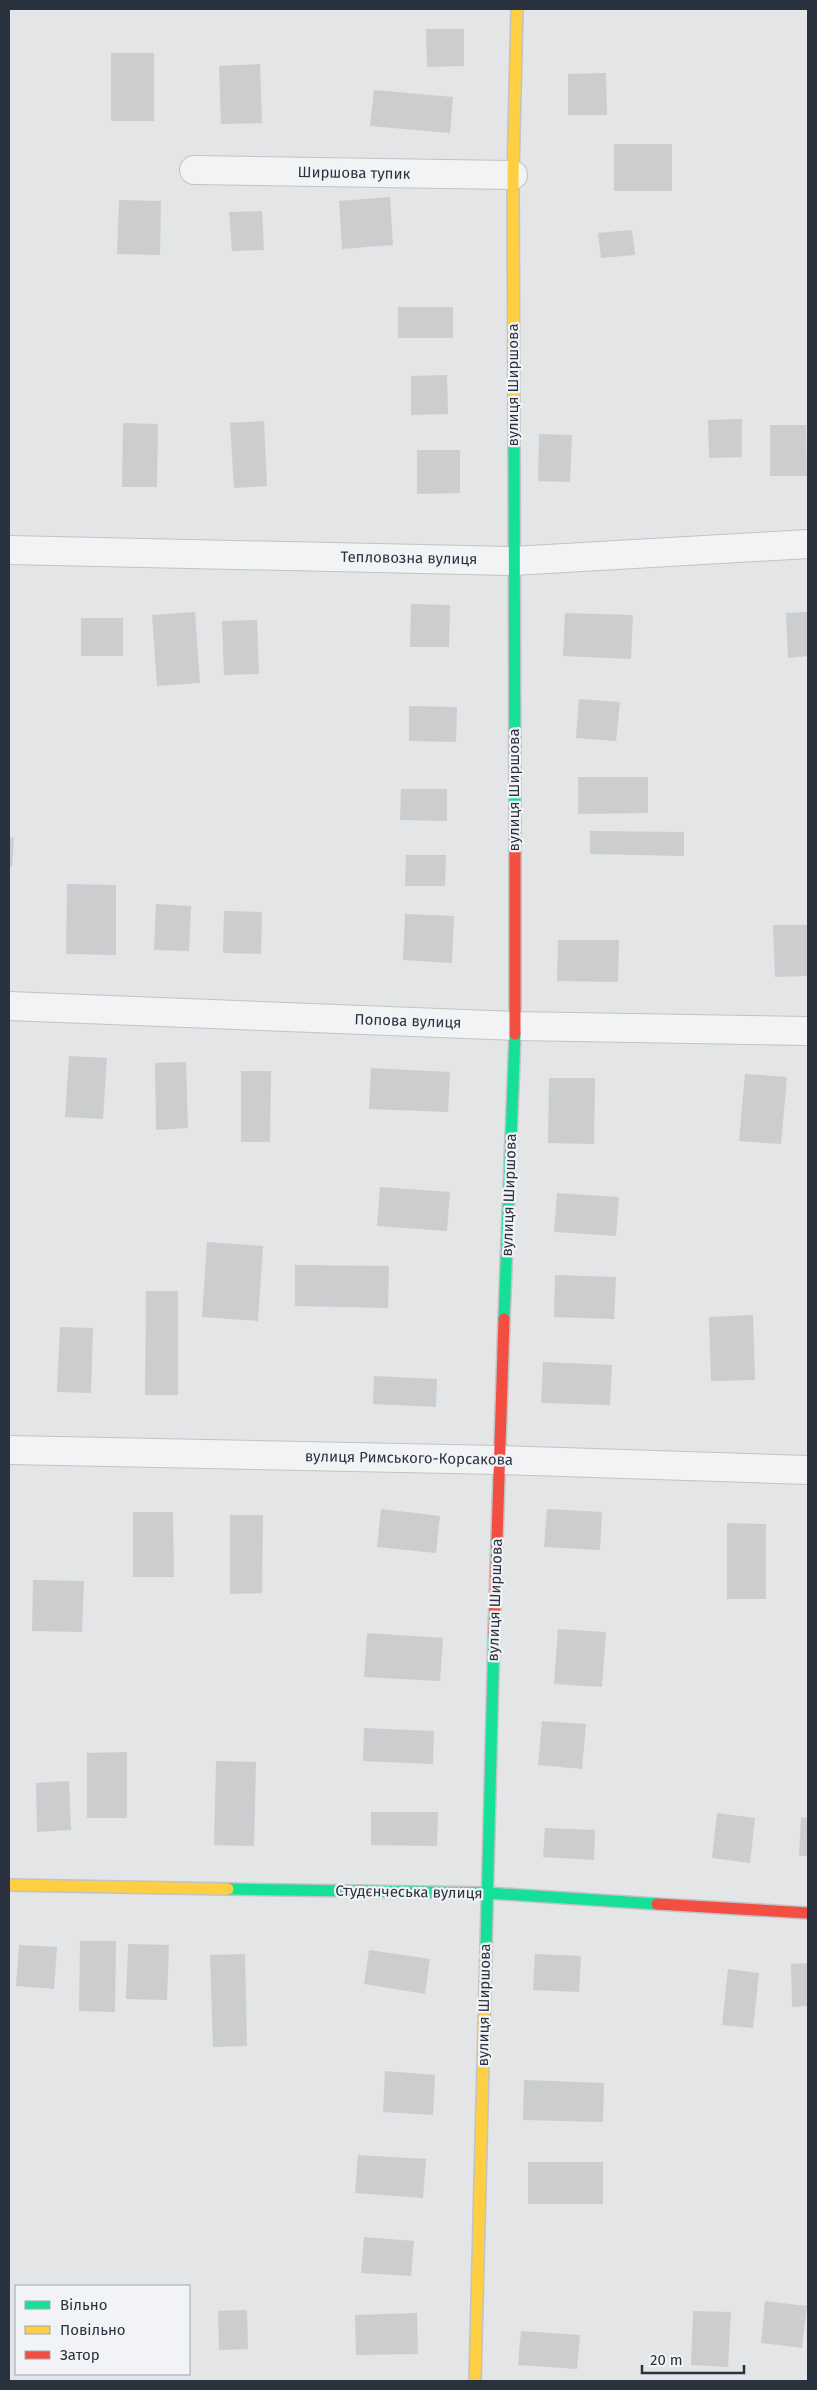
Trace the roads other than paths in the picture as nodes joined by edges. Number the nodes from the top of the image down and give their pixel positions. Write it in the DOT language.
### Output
graph roads {
  1 [pos="517,9"];
  2 [pos="194,170"];
  3 [pos="514,175"];
  4 [pos="808,544"];
  5 [pos="9,550"];
  6 [pos="513,561"];
  7 [pos="9,1006"];
  8 [pos="515,1026"];
  9 [pos="808,1031"];
  10 [pos="9,1450"];
  11 [pos="499,1460"];
  12 [pos="808,1470"];
  13 [pos="9,1885"];
  14 [pos="487,1893"];
  15 [pos="808,1913"];
  16 [pos="475,2381"];
  1 -- 3 [label="street, вулиця Ширшова"];
  2 -- 3 [label="street, Ширшова тупик"];
  3 -- 6 [label="street, вулиця Ширшова"];
  4 -- 6 [label="street, Тепловозна вулиця"];
  5 -- 6 [label="street, Тепловозна вулиця"];
  6 -- 8 [label="street, вулиця Ширшова"];
  7 -- 8 [label="street, Попова вулиця"];
  8 -- 9 [label="street, Попова вулиця"];
  8 -- 11 [label="street, вулиця Ширшова"];
  10 -- 11 [label="street, вулиця Римського-Корсакова"];
  11 -- 12 [label="street, вулиця Римського-Корсакова"];
  11 -- 14 [label="street, вулиця Ширшова"];
  13 -- 14 [label="street, Студєнчеська вулиця"];
  14 -- 15 [label="street, Студєнчеська вулиця"];
  14 -- 16 [label="street, вулиця Ширшова"];
}
